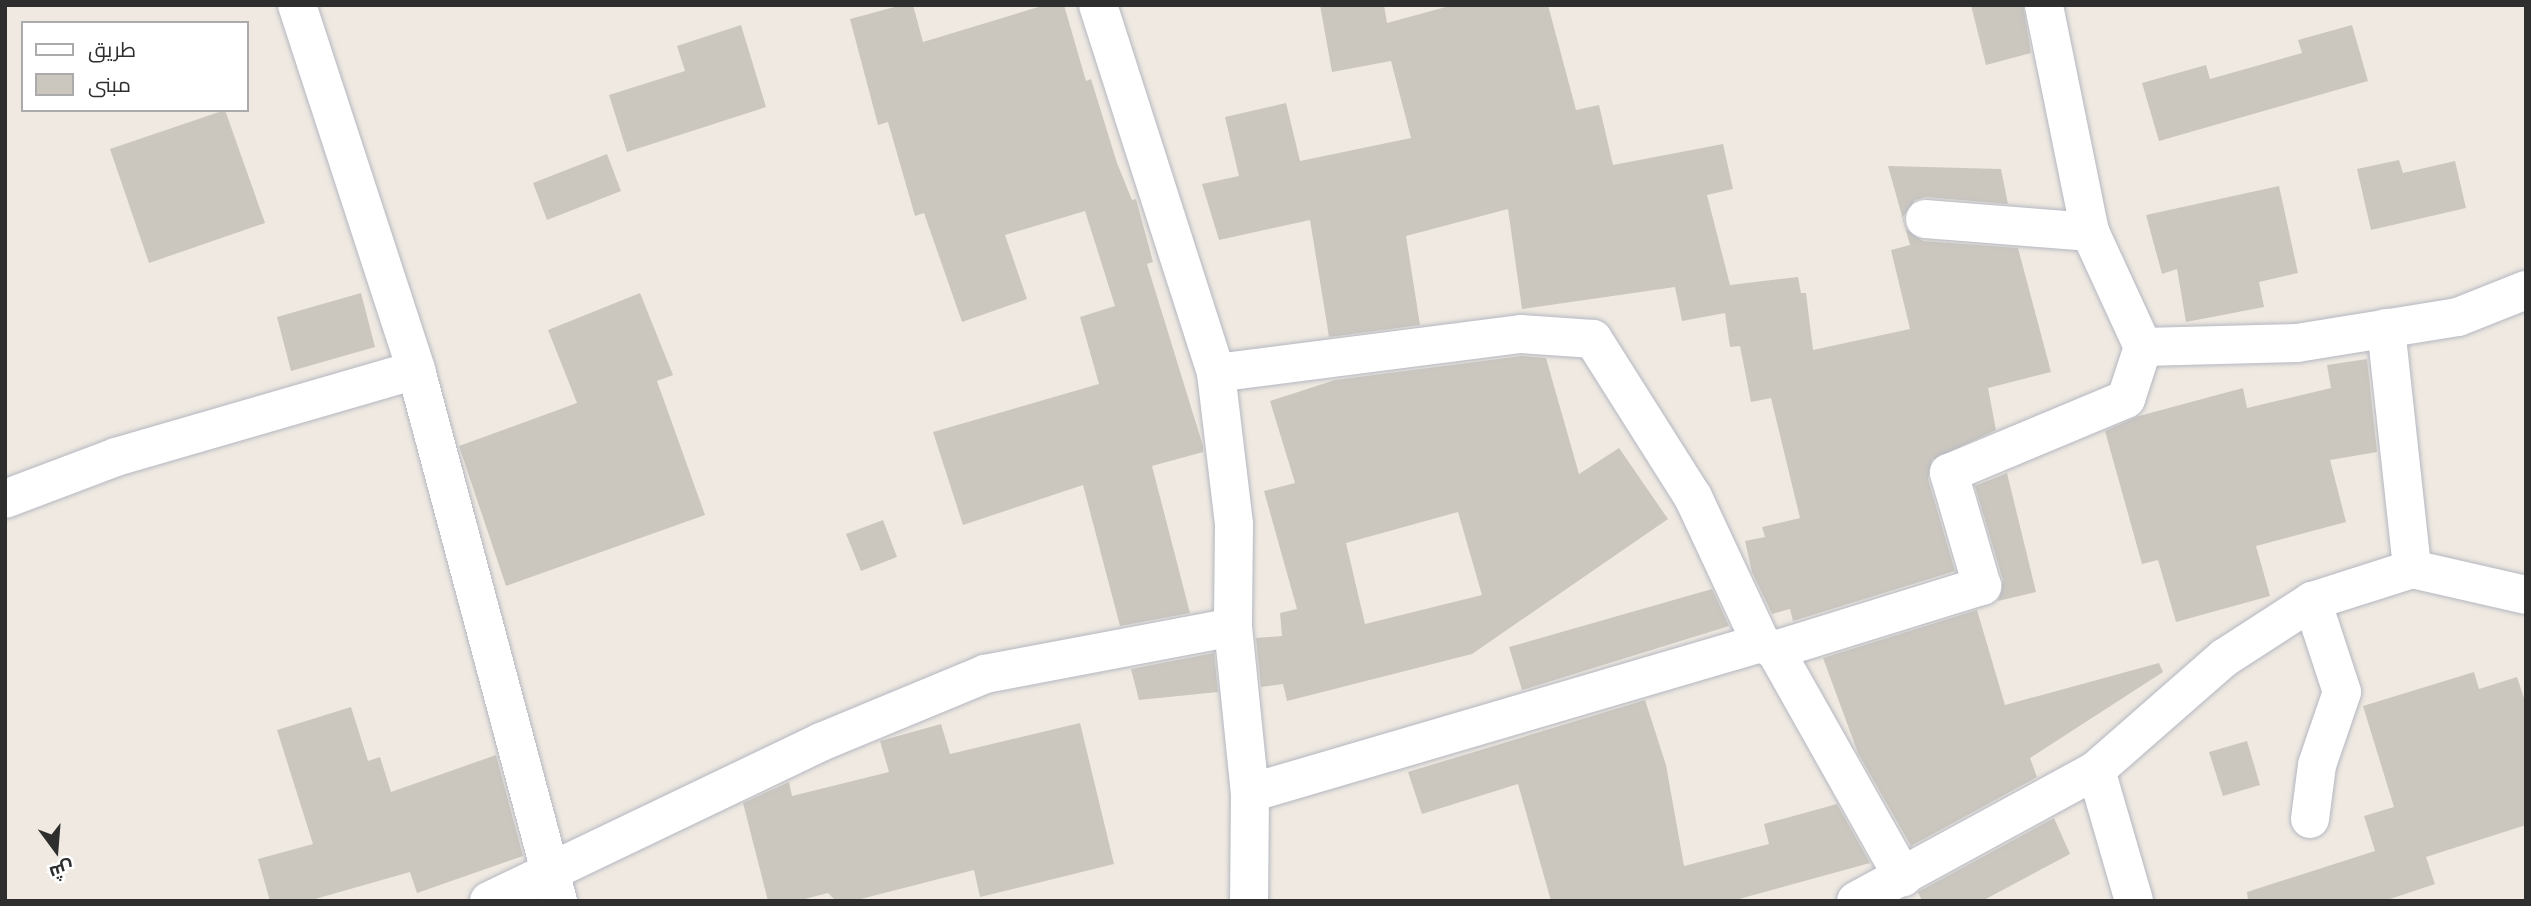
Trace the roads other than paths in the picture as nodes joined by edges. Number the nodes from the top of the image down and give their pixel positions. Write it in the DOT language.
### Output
graph roads {
  1 [pos="298,5"];
  2 [pos="1098,5"];
  3 [pos="2044,5"];
  4 [pos="1925,219"];
  5 [pos="2090,232"];
  6 [pos="2526,290"];
  7 [pos="2386,328"];
  8 [pos="2143,346"];
  9 [pos="416,370"];
  10 [pos="1216,373"];
  11 [pos="5,499"];
  12 [pos="2412,569"];
  13 [pos="2526,595"];
  14 [pos="2312,601"];
  15 [pos="1233,626"];
  16 [pos="1768,647"];
  17 [pos="2096,770"];
  18 [pos="1250,793"];
  19 [pos="2310,819"];
  20 [pos="1903,877"];
  21 [pos="555,887"];
  22 [pos="489,901"];
  23 [pos="1249,901"];
  24 [pos="1856,901"];
  25 [pos="2134,901"];
  1 -- 9 [label="street"];
  2 -- 10 [label="street"];
  3 -- 5 [label="street"];
  4 -- 5 [label="street"];
  5 -- 8 [label="street"];
  6 -- 7 [label="street"];
  7 -- 8 [label="street"];
  7 -- 12 [label="street"];
  8 -- 16 [label="street"];
  9 -- 11 [label="street"];
  9 -- 21 [label="street"];
  10 -- 15 [label="street"];
  10 -- 16 [label="street"];
  12 -- 13 [label="street"];
  12 -- 14 [label="street"];
  14 -- 17 [label="street"];
  14 -- 19 [label="street"];
  15 -- 18 [label="street"];
  15 -- 21 [label="street"];
  16 -- 18 [label="street"];
  16 -- 20 [label="street"];
  17 -- 20 [label="street"];
  17 -- 25 [label="street"];
  18 -- 23 [label="street"];
  20 -- 24 [label="street"];
  21 -- 22 [label="street"];
}
